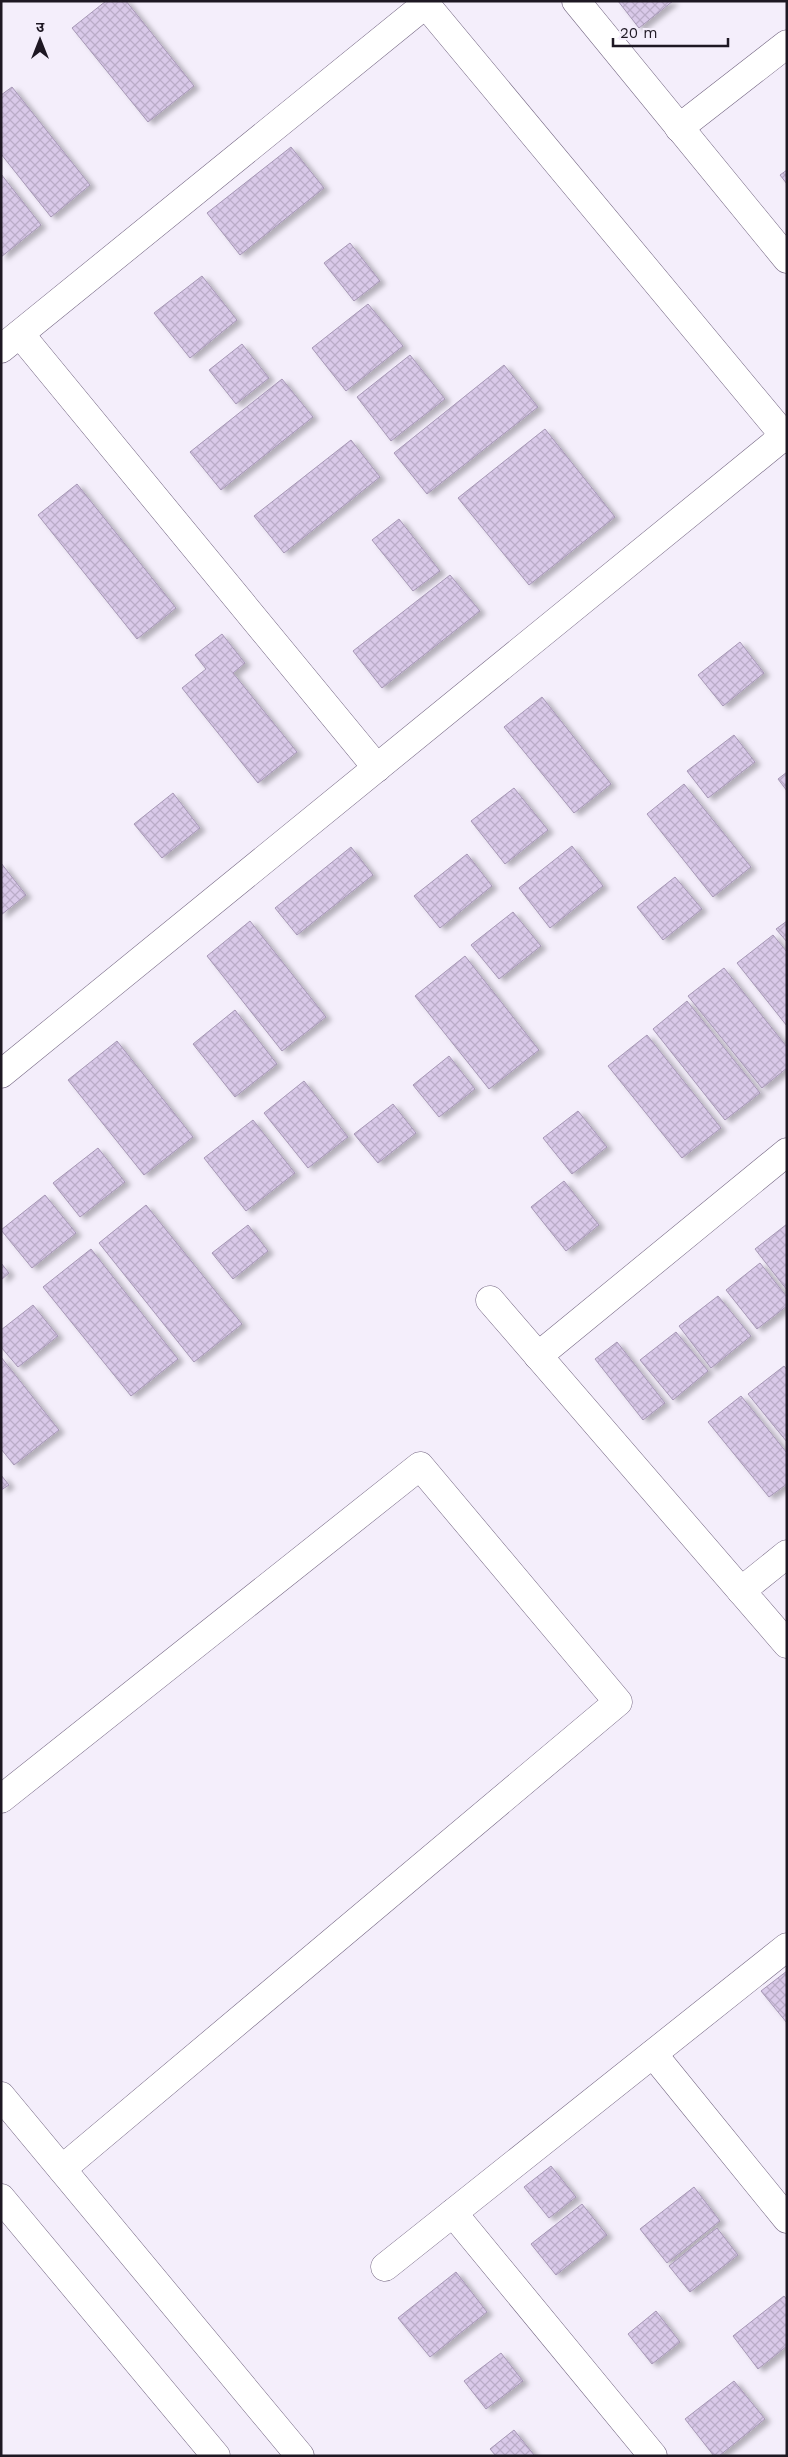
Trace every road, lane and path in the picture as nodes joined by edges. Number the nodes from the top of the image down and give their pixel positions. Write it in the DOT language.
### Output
graph roads {
  1 [pos="576,1"];
  2 [pos="425,3"];
  3 [pos="787,44"];
  4 [pos="679,128"];
  5 [pos="787,259"];
  6 [pos="11,342"];
  7 [pos="786,437"];
  8 [pos="377,768"];
  9 [pos="1,1074"];
  10 [pos="787,1152"];
  11 [pos="490,1300"];
  12 [pos="538,1356"];
  13 [pos="787,1554"];
  14 [pos="741,1591"];
  15 [pos="787,1644"];
  16 [pos="1,1799"];
  17 [pos="787,1947"];
  18 [pos="653,2054"];
  19 [pos="1,2096"];
  20 [pos="62,2170"];
  21 [pos="1,2198"];
  22 [pos="453,2213"];
  23 [pos="787,2219"];
  24 [pos="385,2267"];
  25 [pos="216,2456"];
  26 [pos="300,2456"];
  27 [pos="653,2456"];
  1 -- 4 [label="street"];
  2 -- 6 [label="street"];
  2 -- 7 [label="street"];
  3 -- 4 [label="street"];
  4 -- 5 [label="street"];
  6 -- 8 [label="street"];
  7 -- 8 [label="street"];
  8 -- 9 [label="street"];
  10 -- 12 [label="street"];
  11 -- 12 [label="street"];
  12 -- 14 [label="street"];
  13 -- 14 [label="street"];
  14 -- 15 [label="street"];
  16 -- 20 [label="street"];
  17 -- 18 [label="street"];
  18 -- 22 [label="street"];
  18 -- 23 [label="street"];
  19 -- 20 [label="street"];
  20 -- 26 [label="street"];
  21 -- 25 [label="street"];
  22 -- 24 [label="street"];
  22 -- 27 [label="street"];
}
